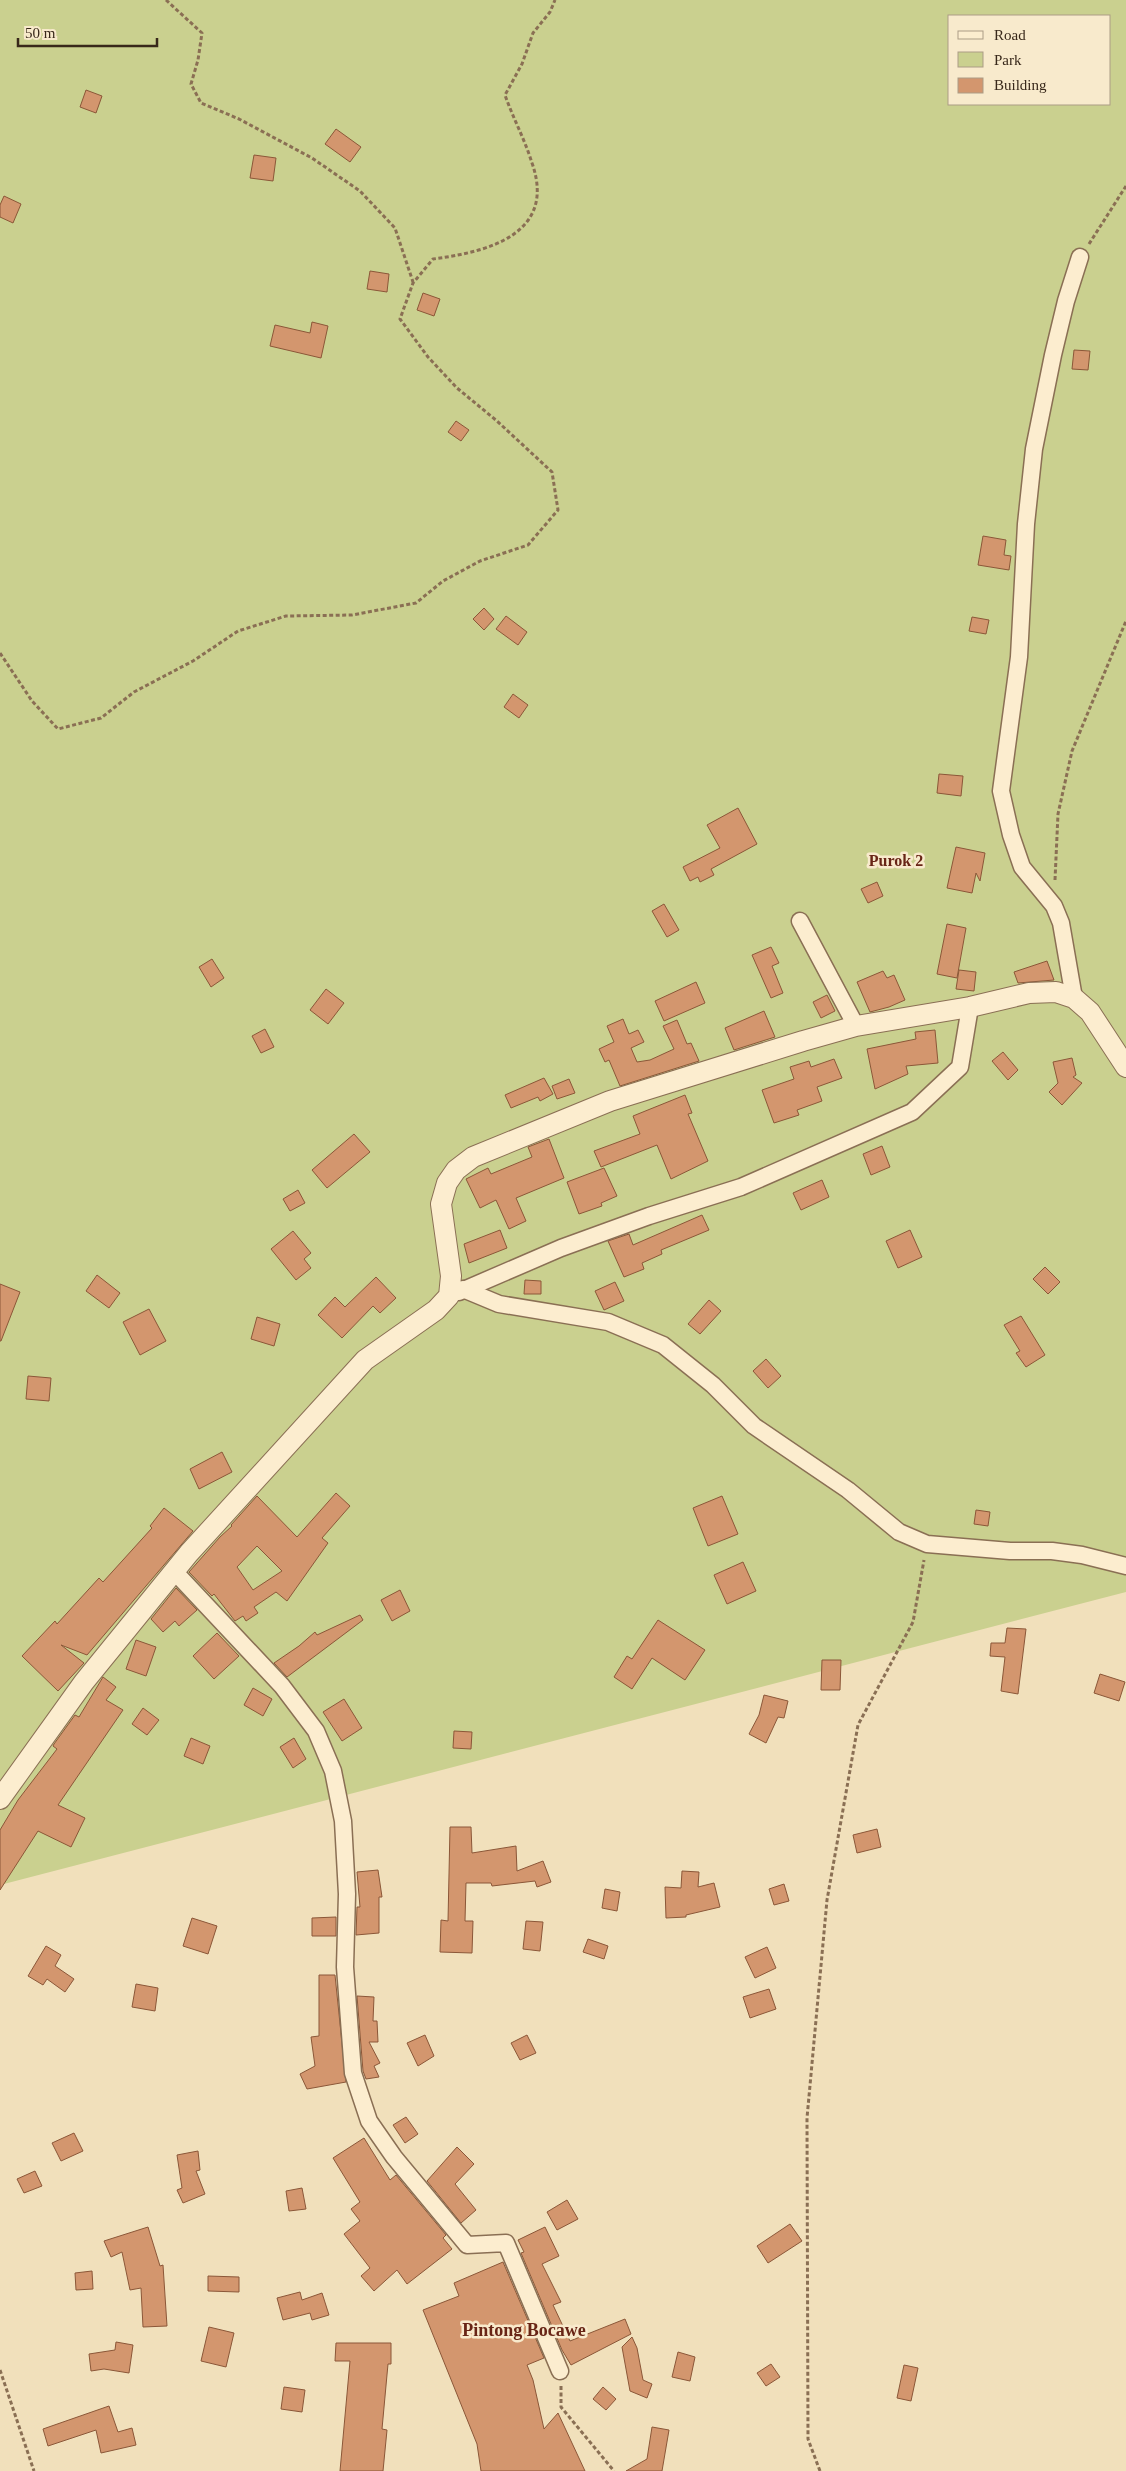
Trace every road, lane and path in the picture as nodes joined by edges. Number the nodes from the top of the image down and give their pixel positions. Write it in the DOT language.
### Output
graph roads {
  1 [pos="166,0"];
  2 [pos="554,0"];
  3 [pos="1126,186"];
  4 [pos="1080,257"];
  5 [pos="413,283"];
  6 [pos="1126,621"];
  7 [pos="0,653"];
  8 [pos="1054,906"];
  9 [pos="800,921"];
  10 [pos="1074,998"];
  11 [pos="970,1007"];
  12 [pos="856,1026"];
  13 [pos="1126,1067"];
  14 [pos="456,1293"];
  15 [pos="927,1544"];
  16 [pos="1126,1566"];
  17 [pos="174,1571"];
  18 [pos="0,1799"];
  19 [pos="0,2370"];
  20 [pos="560,2371"];
  21 [pos="34,2471"];
  22 [pos="614,2471"];
  23 [pos="820,2471"];
  1 -- 5 [label="path"];
  2 -- 5 [label="path"];
  3 -- 4 [label="path"];
  4 -- 8 [label="street"];
  5 -- 7 [label="path"];
  6 -- 8 [label="path"];
  8 -- 10 [label="street"];
  9 -- 12 [label="street"];
  10 -- 11 [label="street"];
  10 -- 13 [label="street"];
  11 -- 12 [label="street"];
  11 -- 14 [label="street"];
  12 -- 14 [label="street"];
  14 -- 15 [label="street"];
  14 -- 17 [label="street"];
  15 -- 16 [label="street"];
  15 -- 23 [label="path"];
  17 -- 18 [label="street"];
  17 -- 20 [label="street"];
  19 -- 21 [label="path"];
  20 -- 22 [label="path"];
}
